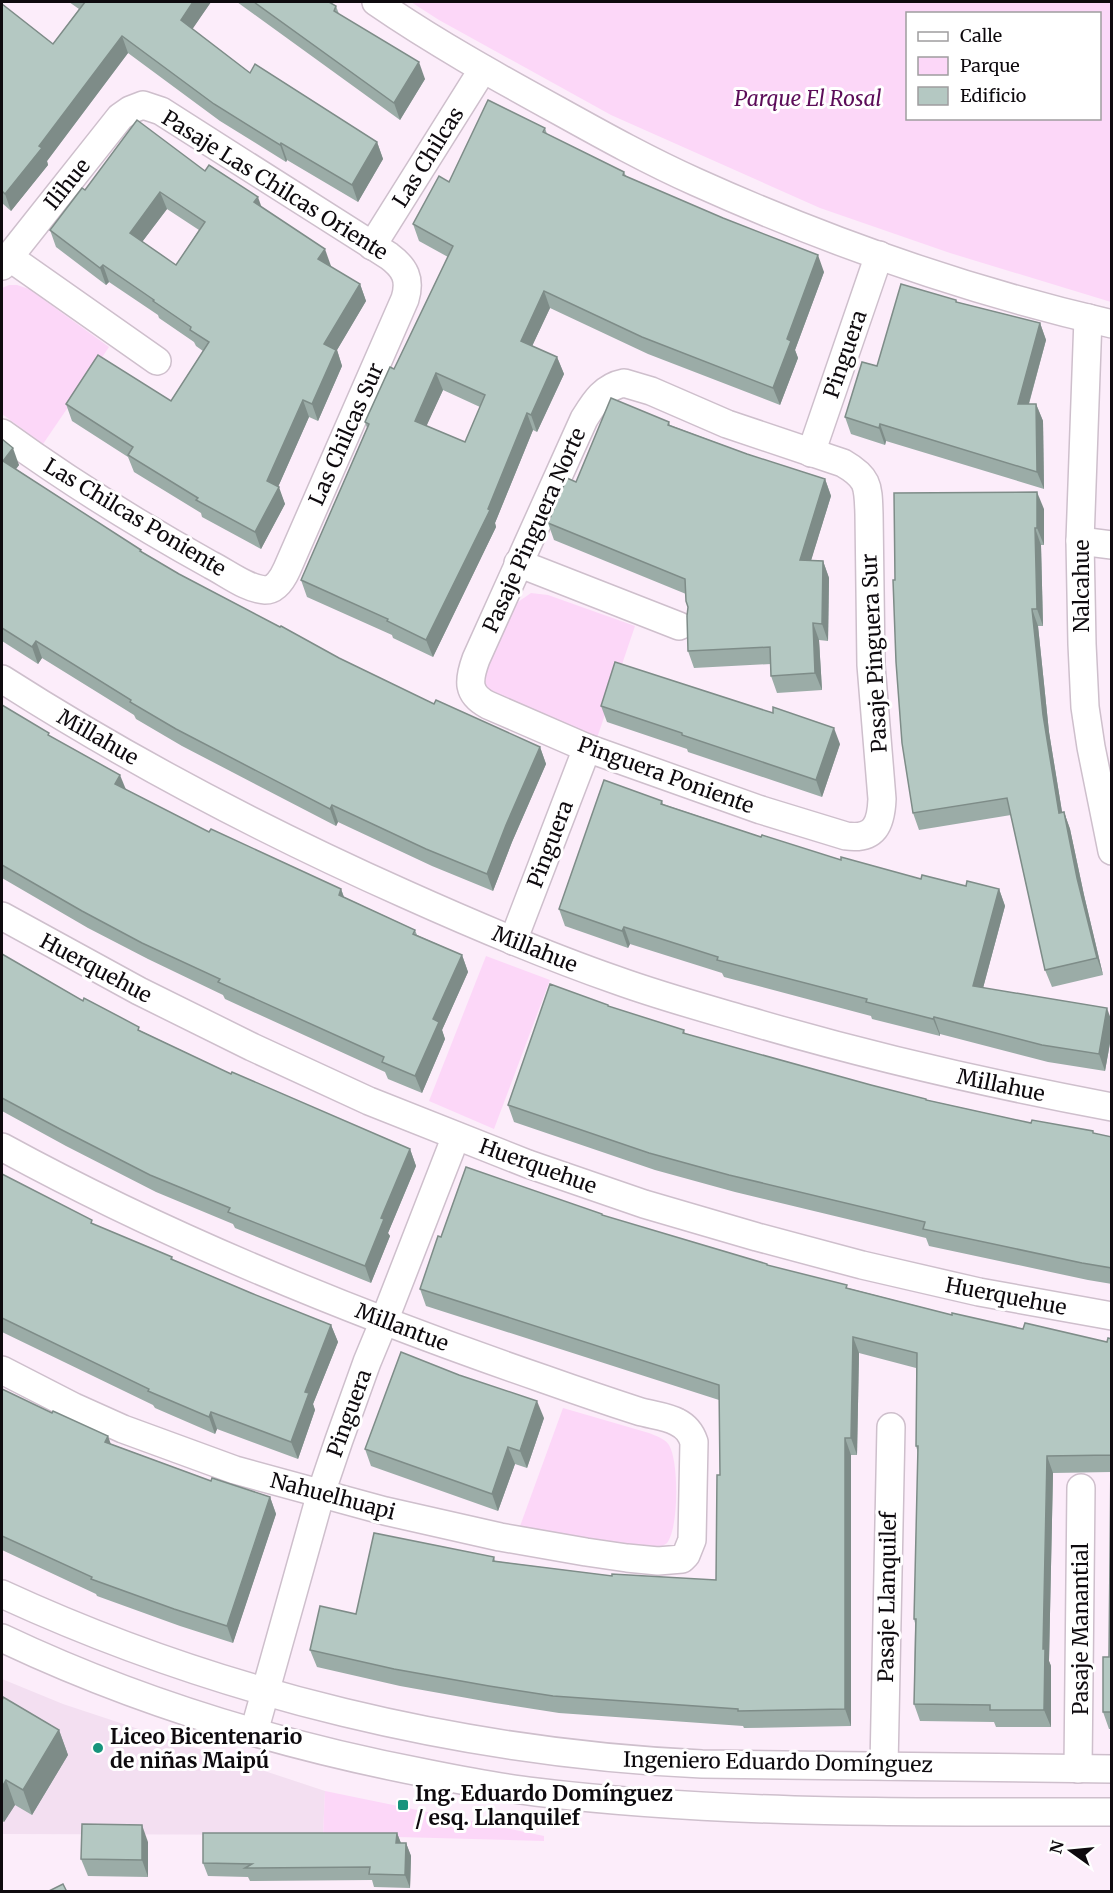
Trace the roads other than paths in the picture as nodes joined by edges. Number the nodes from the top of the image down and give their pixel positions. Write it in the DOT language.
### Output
graph roads {
  1 [pos="376,2"];
  2 [pos="483,69"];
  3 [pos="137,106"];
  4 [pos="372,246"];
  5 [pos="879,255"];
  6 [pos="5,261"];
  7 [pos="406,276"];
  8 [pos="1100,321"];
  9 [pos="157,361"];
  10 [pos="2,433"];
  11 [pos="811,453"];
  12 [pos="1080,541"];
  13 [pos="1112,545"];
  14 [pos="518,563"];
  15 [pos="273,588"];
  16 [pos="679,626"];
  17 [pos="2,679"];
  18 [pos="471,687"];
  19 [pos="587,748"];
  20 [pos="1101,749"];
  21 [pos="871,832"];
  22 [pos="1112,851"];
  23 [pos="2,916"];
  24 [pos="513,941"];
  25 [pos="1112,1107"];
  26 [pos="456,1136"];
  27 [pos="2,1147"];
  28 [pos="1112,1316"];
  29 [pos="384,1322"];
  30 [pos="2,1370"];
  31 [pos="891,1428"];
  32 [pos="1081,1488"];
  33 [pos="321,1493"];
  34 [pos="682,1559"];
  35 [pos="2,1594"];
  36 [pos="2,1638"];
  37 [pos="265,1690"];
  38 [pos="254,1732"];
  39 [pos="884,1766"];
  40 [pos="1078,1769"];
  41 [pos="1112,1769"];
  42 [pos="1112,1812"];
  1 -- 2 [label="street"];
  2 -- 4 [label="street, Las Chilcas"];
  2 -- 5 [label="street"];
  3 -- 4 [label="street, Pasaje Las Chilcas Oriente"];
  3 -- 6 [label="street, Ilihue"];
  4 -- 7 [label="street, Pasaje Las Chilcas Oriente"];
  5 -- 8 [label="street"];
  5 -- 11 [label="street, Pinguera"];
  6 -- 9 [label="street"];
  7 -- 15 [label="street, Las Chilcas Sur"];
  8 -- 12 [label="street, Nalcahue"];
  10 -- 15 [label="street, Las Chilcas Poniente"];
  11 -- 14 [label="street, Pasaje Pinguera Norte"];
  11 -- 21 [label="street, Pasaje Pinguera Sur"];
  12 -- 13 [label="street"];
  12 -- 20 [label="street, Nalcahue"];
  14 -- 16 [label="street"];
  14 -- 18 [label="street, Pasaje Pinguera Norte"];
  17 -- 24 [label="street, Millahue"];
  18 -- 19 [label="street, Pinguera Poniente"];
  19 -- 21 [label="street, Pinguera Poniente"];
  19 -- 24 [label="street, Pinguera"];
  20 -- 22 [label="street, Nalcahue"];
  23 -- 26 [label="street, Huerquehue"];
  24 -- 25 [label="street, Millahue"];
  26 -- 28 [label="street, Huerquehue"];
  26 -- 29 [label="street, Pinguera"];
  27 -- 29 [label="street, Millantue"];
  29 -- 33 [label="street, Pinguera"];
  29 -- 34 [label="street, Millantue"];
  30 -- 33 [label="street, Nahuelhuapi"];
  31 -- 39 [label="street, Pasaje Llanquilef"];
  32 -- 40 [label="street, Pasaje Manantial"];
  33 -- 34 [label="street, Nahuelhuapi"];
  33 -- 37 [label="street, Pinguera"];
  35 -- 37 [label="street, Ingeniero Eduardo Domínguez"];
  36 -- 38 [label="street, Ingeniero Eduardo Domínguez"];
  37 -- 38 [label="street, Pinguera"];
  37 -- 39 [label="street, Ingeniero Eduardo Domínguez"];
  38 -- 42 [label="street, Ingeniero Eduardo Domínguez"];
  39 -- 40 [label="street, Ingeniero Eduardo Domínguez"];
  40 -- 41 [label="street, Ingeniero Eduardo Domínguez"];
}
